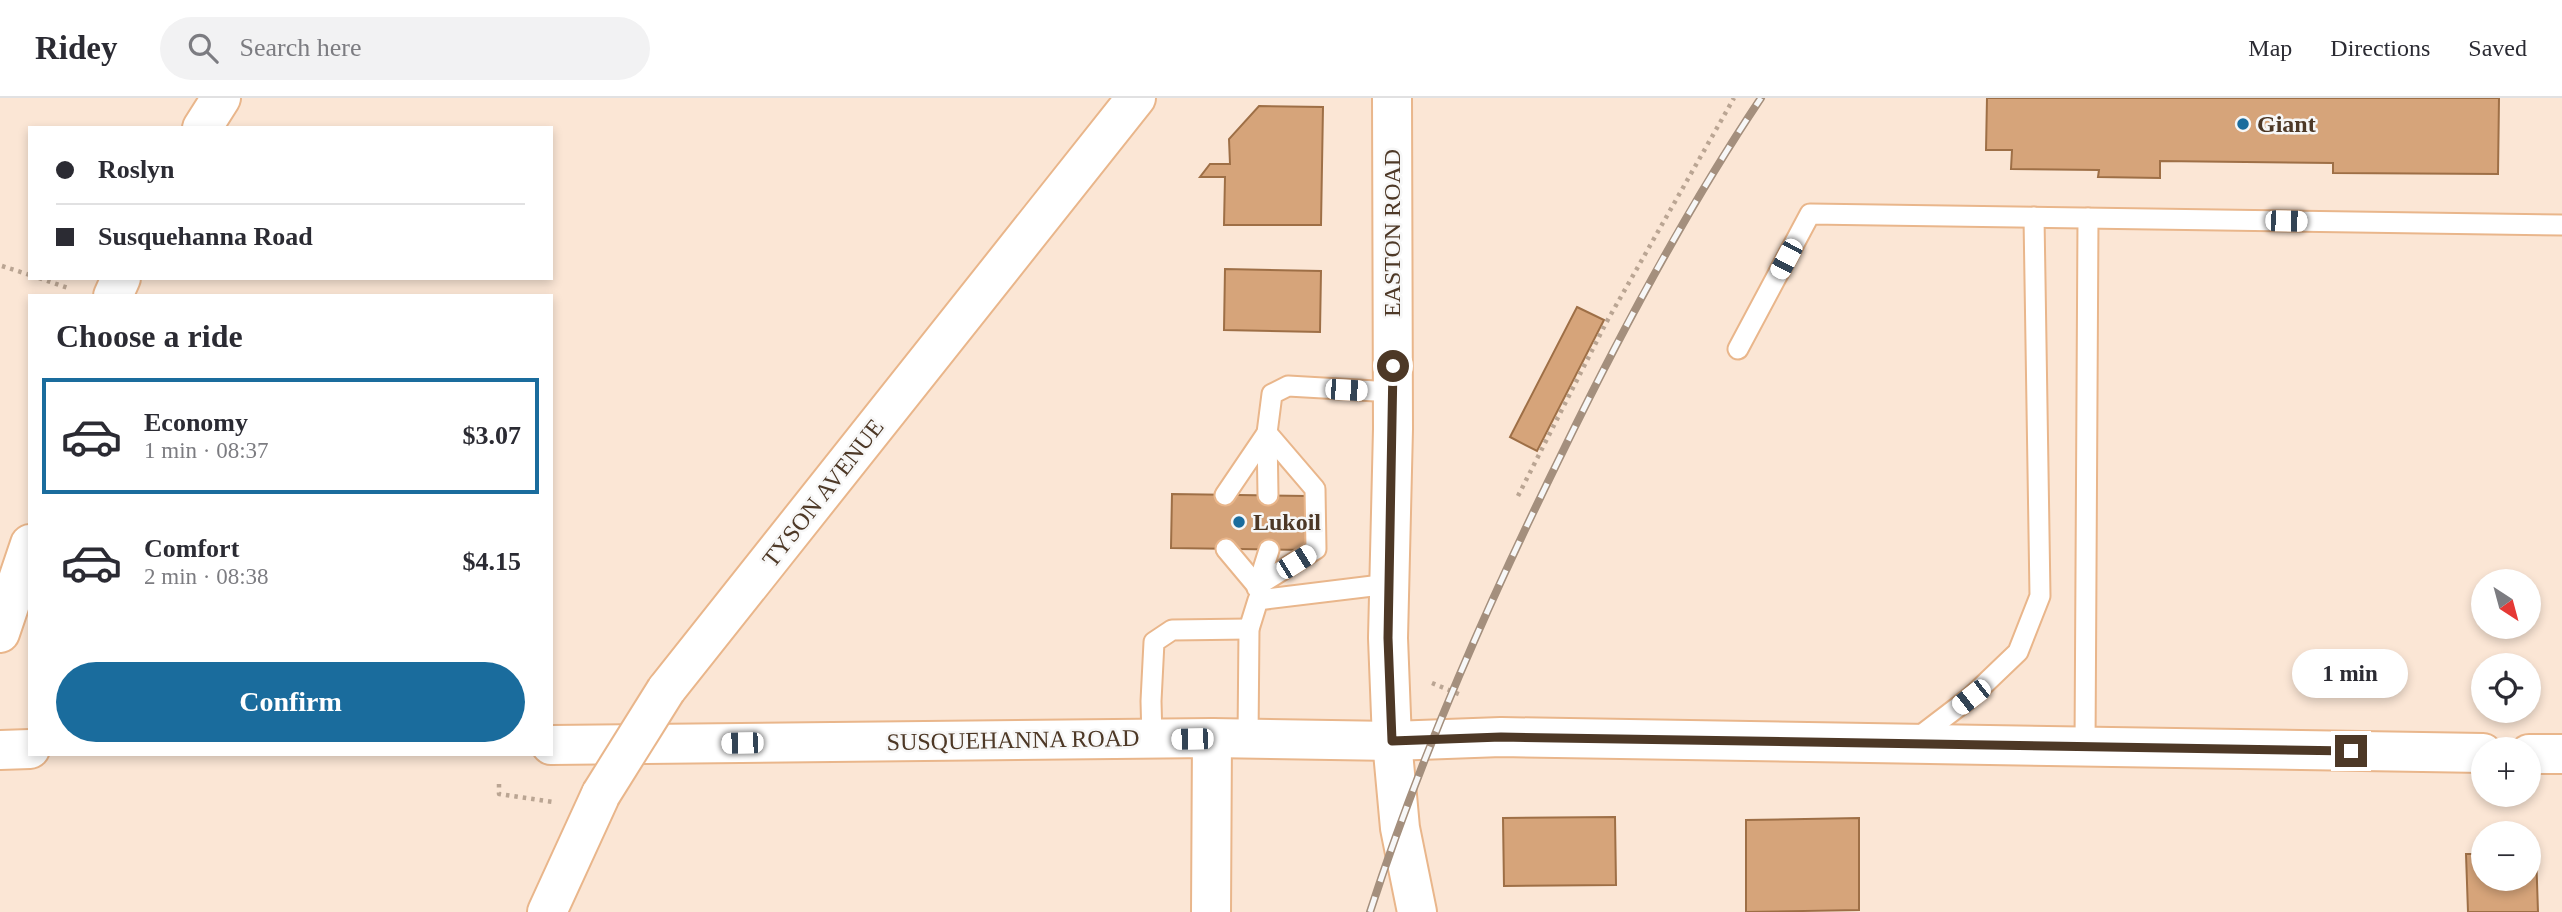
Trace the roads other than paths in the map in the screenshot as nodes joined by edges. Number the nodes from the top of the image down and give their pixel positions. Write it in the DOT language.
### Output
graph roads {
  1 [pos="221,98"];
  2 [pos="1136,98"];
  3 [pos="1392,98"];
  4 [pos="203,126"];
  5 [pos="2034,217"];
  6 [pos="2088,218"];
  7 [pos="2562,225"];
  8 [pos="1738,349"];
  9 [pos="1393,392"];
  10 [pos="1267,432"];
  11 [pos="1225,495"];
  12 [pos="1268,495"];
  13 [pos="1226,549"];
  14 [pos="28,550"];
  15 [pos="1269,550"];
  16 [pos="1389,584"];
  17 [pos="1257,593"];
  18 [pos="1249,629"];
  19 [pos="0,633"];
  20 [pos="1152,739"];
  21 [pos="1230,739"];
  22 [pos="1392,741"];
  23 [pos="553,744"];
  24 [pos="1910,744"];
  25 [pos="2085,747"];
  26 [pos="28,749"];
  27 [pos="0,750"];
  28 [pos="2471,753"];
  29 [pos="2541,754"];
  30 [pos="2562,754"];
  31 [pos="547,912"];
  32 [pos="1211,912"];
  33 [pos="1417,912"];
  1 -- 4 [label="main road"];
  2 -- 31 [label="main road, TYSON AVENUE, bridge"];
  3 -- 9 [label="main road, EASTON ROAD"];
  5 -- 6 [label="lane"];
  5 -- 8 [label="lane"];
  5 -- 24 [label="lane"];
  6 -- 7 [label="lane"];
  6 -- 25 [label="lane"];
  9 -- 10 [label="lane"];
  9 -- 16 [label="main road, EASTON ROAD"];
  10 -- 11 [label="lane"];
  10 -- 12 [label="lane"];
  10 -- 17 [label="lane"];
  13 -- 17 [label="lane"];
  14 -- 19 [label="main road"];
  15 -- 17 [label="lane"];
  16 -- 17 [label="lane"];
  16 -- 22 [label="main road, EASTON ROAD"];
  17 -- 18 [label="lane"];
  18 -- 20 [label="lane"];
  18 -- 21 [label="lane"];
  20 -- 21 [label="main road, SUSQUEHANNA ROAD"];
  20 -- 23 [label="main road, SUSQUEHANNA ROAD"];
  21 -- 22 [label="main road, SUSQUEHANNA ROAD"];
  21 -- 32 [label="main road"];
  22 -- 24 [label="main road, SUSQUEHANNA ROAD"];
  22 -- 33 [label="main road, EASTON ROAD"];
  24 -- 25 [label="main road, SUSQUEHANNA ROAD"];
  25 -- 28 [label="main road, SUSQUEHANNA ROAD"];
  26 -- 27 [label="main road"];
  29 -- 30 [label="main road"];
}
